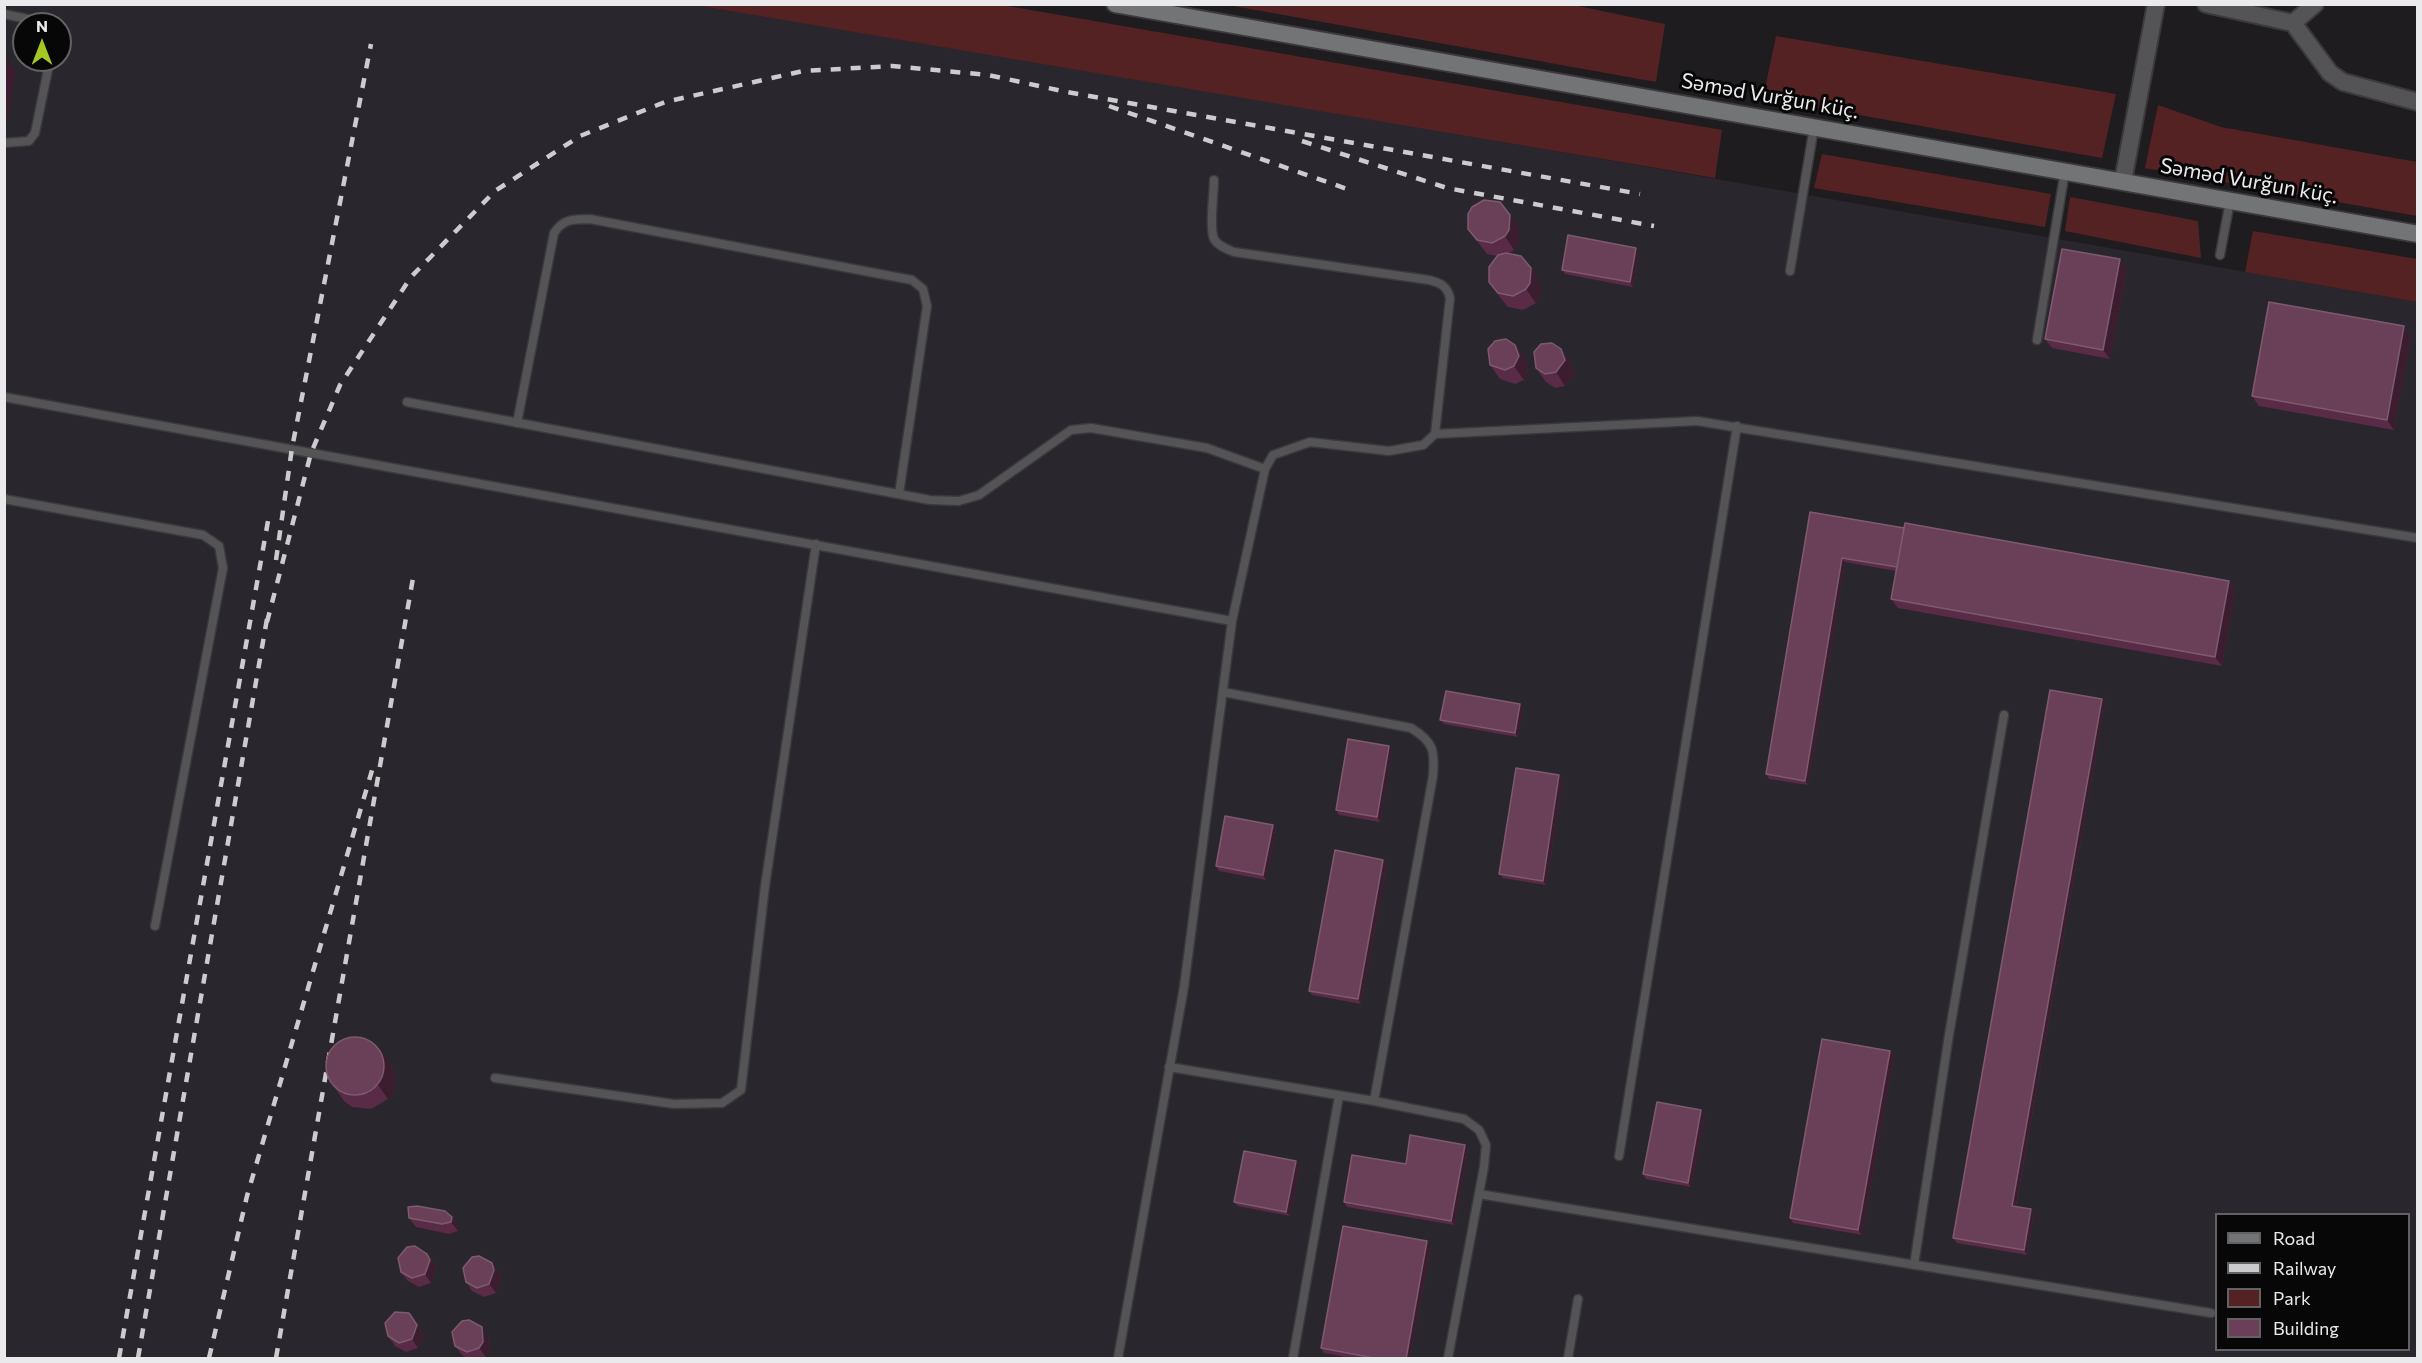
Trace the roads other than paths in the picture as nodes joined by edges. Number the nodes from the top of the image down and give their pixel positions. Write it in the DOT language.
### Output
graph roads {
  1 [pos="1115,4"];
  2 [pos="2156,4"];
  3 [pos="2206,4"];
  4 [pos="2315,4"];
  5 [pos="1182,10"];
  6 [pos="2293,23"];
  7 [pos="48,72"];
  8 [pos="2418,102"];
  9 [pos="1814,127"];
  10 [pos="4,143"];
  11 [pos="2065,171"];
  12 [pos="1214,180"];
  13 [pos="2122,181"];
  14 [pos="2230,201"];
  15 [pos="2418,234"];
  16 [pos="2220,255"];
  17 [pos="1790,271"];
  18 [pos="2037,340"];
  19 [pos="4,397"];
  20 [pos="407,402"];
  21 [pos="516,423"];
  22 [pos="1737,426"];
  23 [pos="1435,434"];
  24 [pos="1264,469"];
  25 [pos="899,494"];
  26 [pos="4,499"];
  27 [pos="2418,538"];
  28 [pos="816,544"];
  29 [pos="1232,621"];
  30 [pos="1223,692"];
  31 [pos="2004,715"];
  32 [pos="155,926"];
  33 [pos="1168,1067"];
  34 [pos="495,1078"];
  35 [pos="1339,1096"];
  36 [pos="1374,1101"];
  37 [pos="1619,1156"];
  38 [pos="1479,1194"];
  39 [pos="1914,1265"];
  40 [pos="1578,1299"];
  41 [pos="2211,1313"];
  42 [pos="1118,1359"];
  43 [pos="1293,1359"];
  44 [pos="1448,1359"];
  45 [pos="1568,1359"];
  1 -- 5 [label="main road, Səməd Vurğun küç."];
  2 -- 13 [label="street"];
  3 -- 6 [label="street"];
  4 -- 6 [label="street"];
  5 -- 9 [label="main road, Səməd Vurğun küç."];
  6 -- 8 [label="street"];
  7 -- 10 [label="lane"];
  9 -- 11 [label="main road, Səməd Vurğun küç."];
  9 -- 17 [label="lane"];
  11 -- 13 [label="main road, Səməd Vurğun küç."];
  11 -- 18 [label="lane"];
  12 -- 23 [label="lane"];
  13 -- 14 [label="main road, Səməd Vurğun küç."];
  14 -- 15 [label="main road, Səməd Vurğun küç."];
  14 -- 16 [label="lane"];
  19 -- 28 [label="lane"];
  20 -- 21 [label="lane"];
  21 -- 25 [label="lane"];
  21 -- 25 [label="lane"];
  22 -- 23 [label="lane"];
  22 -- 27 [label="lane"];
  22 -- 37 [label="lane"];
  23 -- 24 [label="lane"];
  24 -- 25 [label="lane"];
  24 -- 29 [label="lane"];
  26 -- 32 [label="lane"];
  28 -- 29 [label="lane"];
  28 -- 34 [label="lane"];
  29 -- 30 [label="lane"];
  30 -- 33 [label="lane"];
  30 -- 36 [label="lane"];
  31 -- 39 [label="lane"];
  33 -- 35 [label="lane"];
  33 -- 42 [label="lane"];
  35 -- 36 [label="lane"];
  35 -- 43 [label="lane"];
  36 -- 38 [label="lane"];
  38 -- 39 [label="lane"];
  38 -- 44 [label="lane"];
  39 -- 41 [label="lane"];
  40 -- 45 [label="lane"];
}
